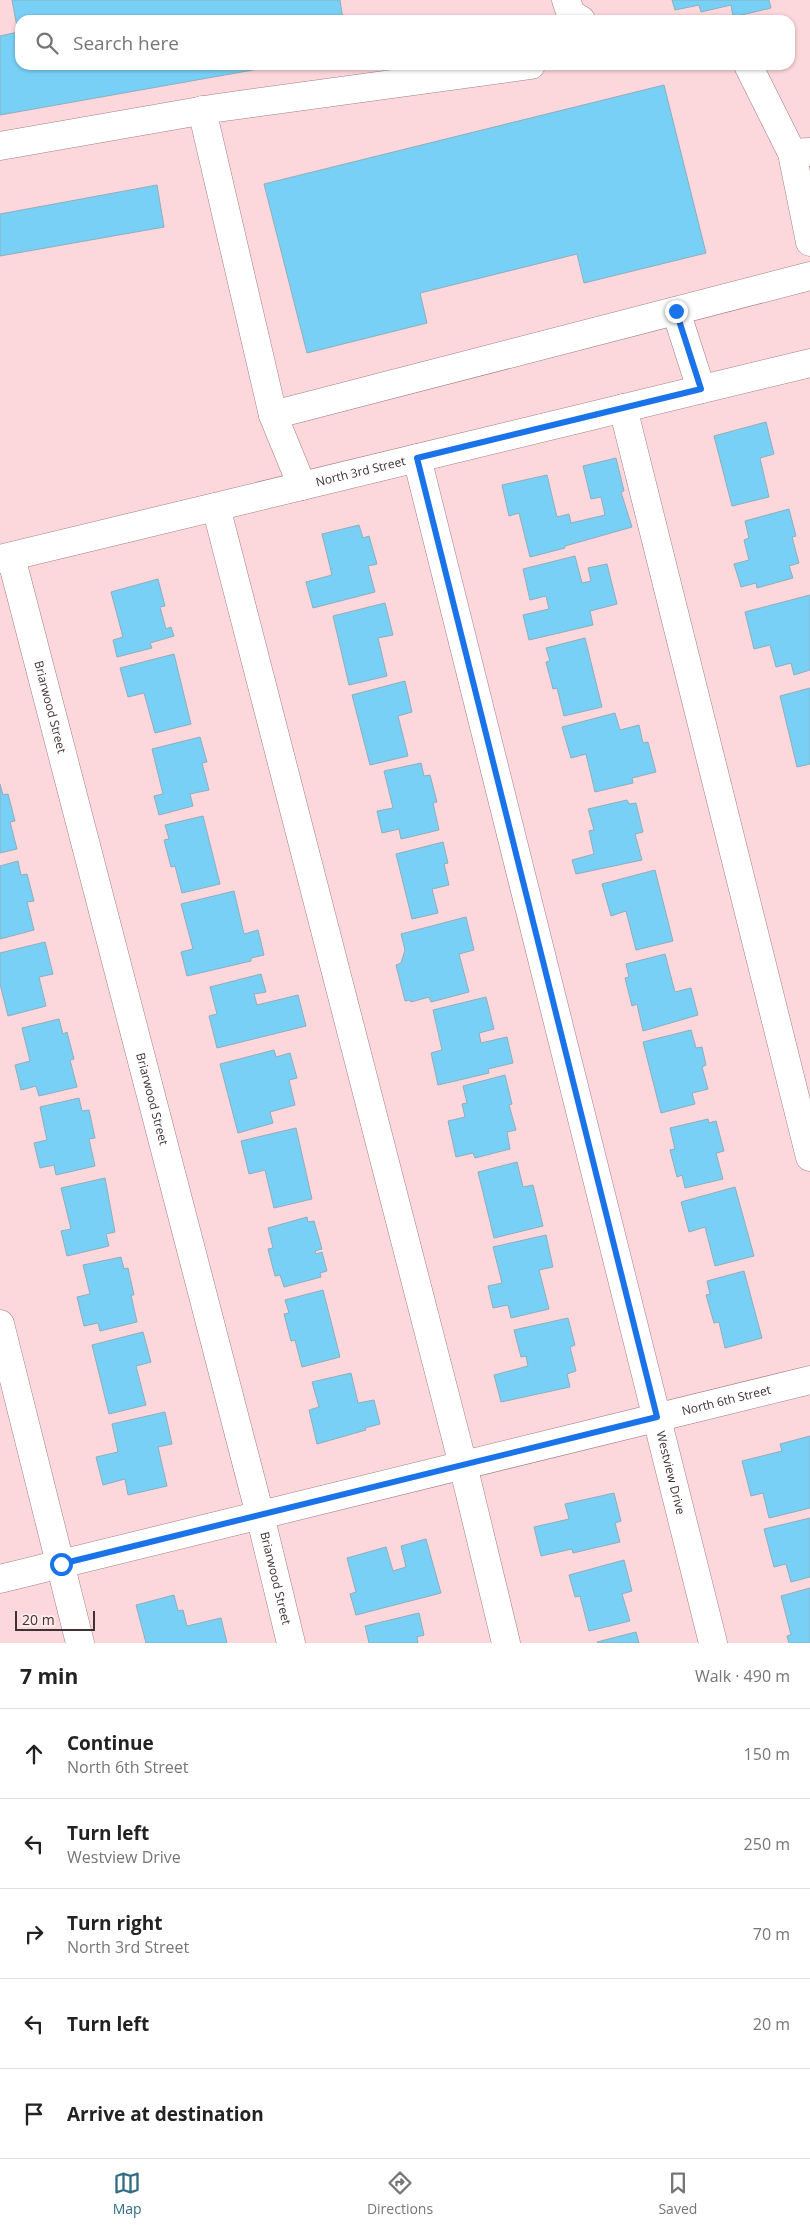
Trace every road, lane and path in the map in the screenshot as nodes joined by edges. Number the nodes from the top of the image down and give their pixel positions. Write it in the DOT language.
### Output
graph roads {
  1 [pos="566,0"];
  2 [pos="572,15"];
  3 [pos="482,70"];
  4 [pos="751,70"];
  5 [pos="202,110"];
  6 [pos="0,146"];
  7 [pos="801,153"];
  8 [pos="810,242"];
  9 [pos="810,276"];
  10 [pos="676,311"];
  11 [pos="810,363"];
  12 [pos="701,389"];
  13 [pos="623,408"];
  14 [pos="273,415"];
  15 [pos="417,458"];
  16 [pos="302,486"];
  17 [pos="216,507"];
  18 [pos="5,558"];
  19 [pos="810,1157"];
  20 [pos="0,1324"];
  21 [pos="810,1380"];
  22 [pos="657,1417"];
  23 [pos="463,1465"];
  24 [pos="260,1515"];
  25 [pos="61,1564"];
  26 [pos="0,1579"];
  27 [pos="80,1643"];
  28 [pos="291,1643"];
  29 [pos="506,1643"];
  30 [pos="713,1643"];
  1 -- 2 [label="street"];
  3 -- 5 [label="street"];
  4 -- 7 [label="street"];
  5 -- 6 [label="street"];
  5 -- 14 [label="street"];
  7 -- 8 [label="street"];
  9 -- 10 [label="street"];
  10 -- 12 [label="street"];
  10 -- 14 [label="street"];
  11 -- 12 [label="street, North 3rd Street"];
  12 -- 13 [label="street, North 3rd Street"];
  13 -- 15 [label="street, North 3rd Street"];
  13 -- 19 [label="street"];
  14 -- 16 [label="street"];
  15 -- 16 [label="street, North 3rd Street"];
  15 -- 22 [label="street, Westview Drive"];
  16 -- 17 [label="street, North 3rd Street"];
  17 -- 18 [label="street, North 3rd Street"];
  17 -- 23 [label="street"];
  18 -- 24 [label="street, Briarwood Street"];
  20 -- 25 [label="street"];
  21 -- 22 [label="street, North 6th Street"];
  22 -- 23 [label="street, North 6th Street"];
  22 -- 30 [label="street, Westview Drive"];
  23 -- 24 [label="street, North 6th Street"];
  23 -- 29 [label="street"];
  24 -- 25 [label="street, North 6th Street"];
  24 -- 28 [label="street, Briarwood Street"];
  25 -- 26 [label="street, North 6th Street"];
  25 -- 27 [label="street"];
}
